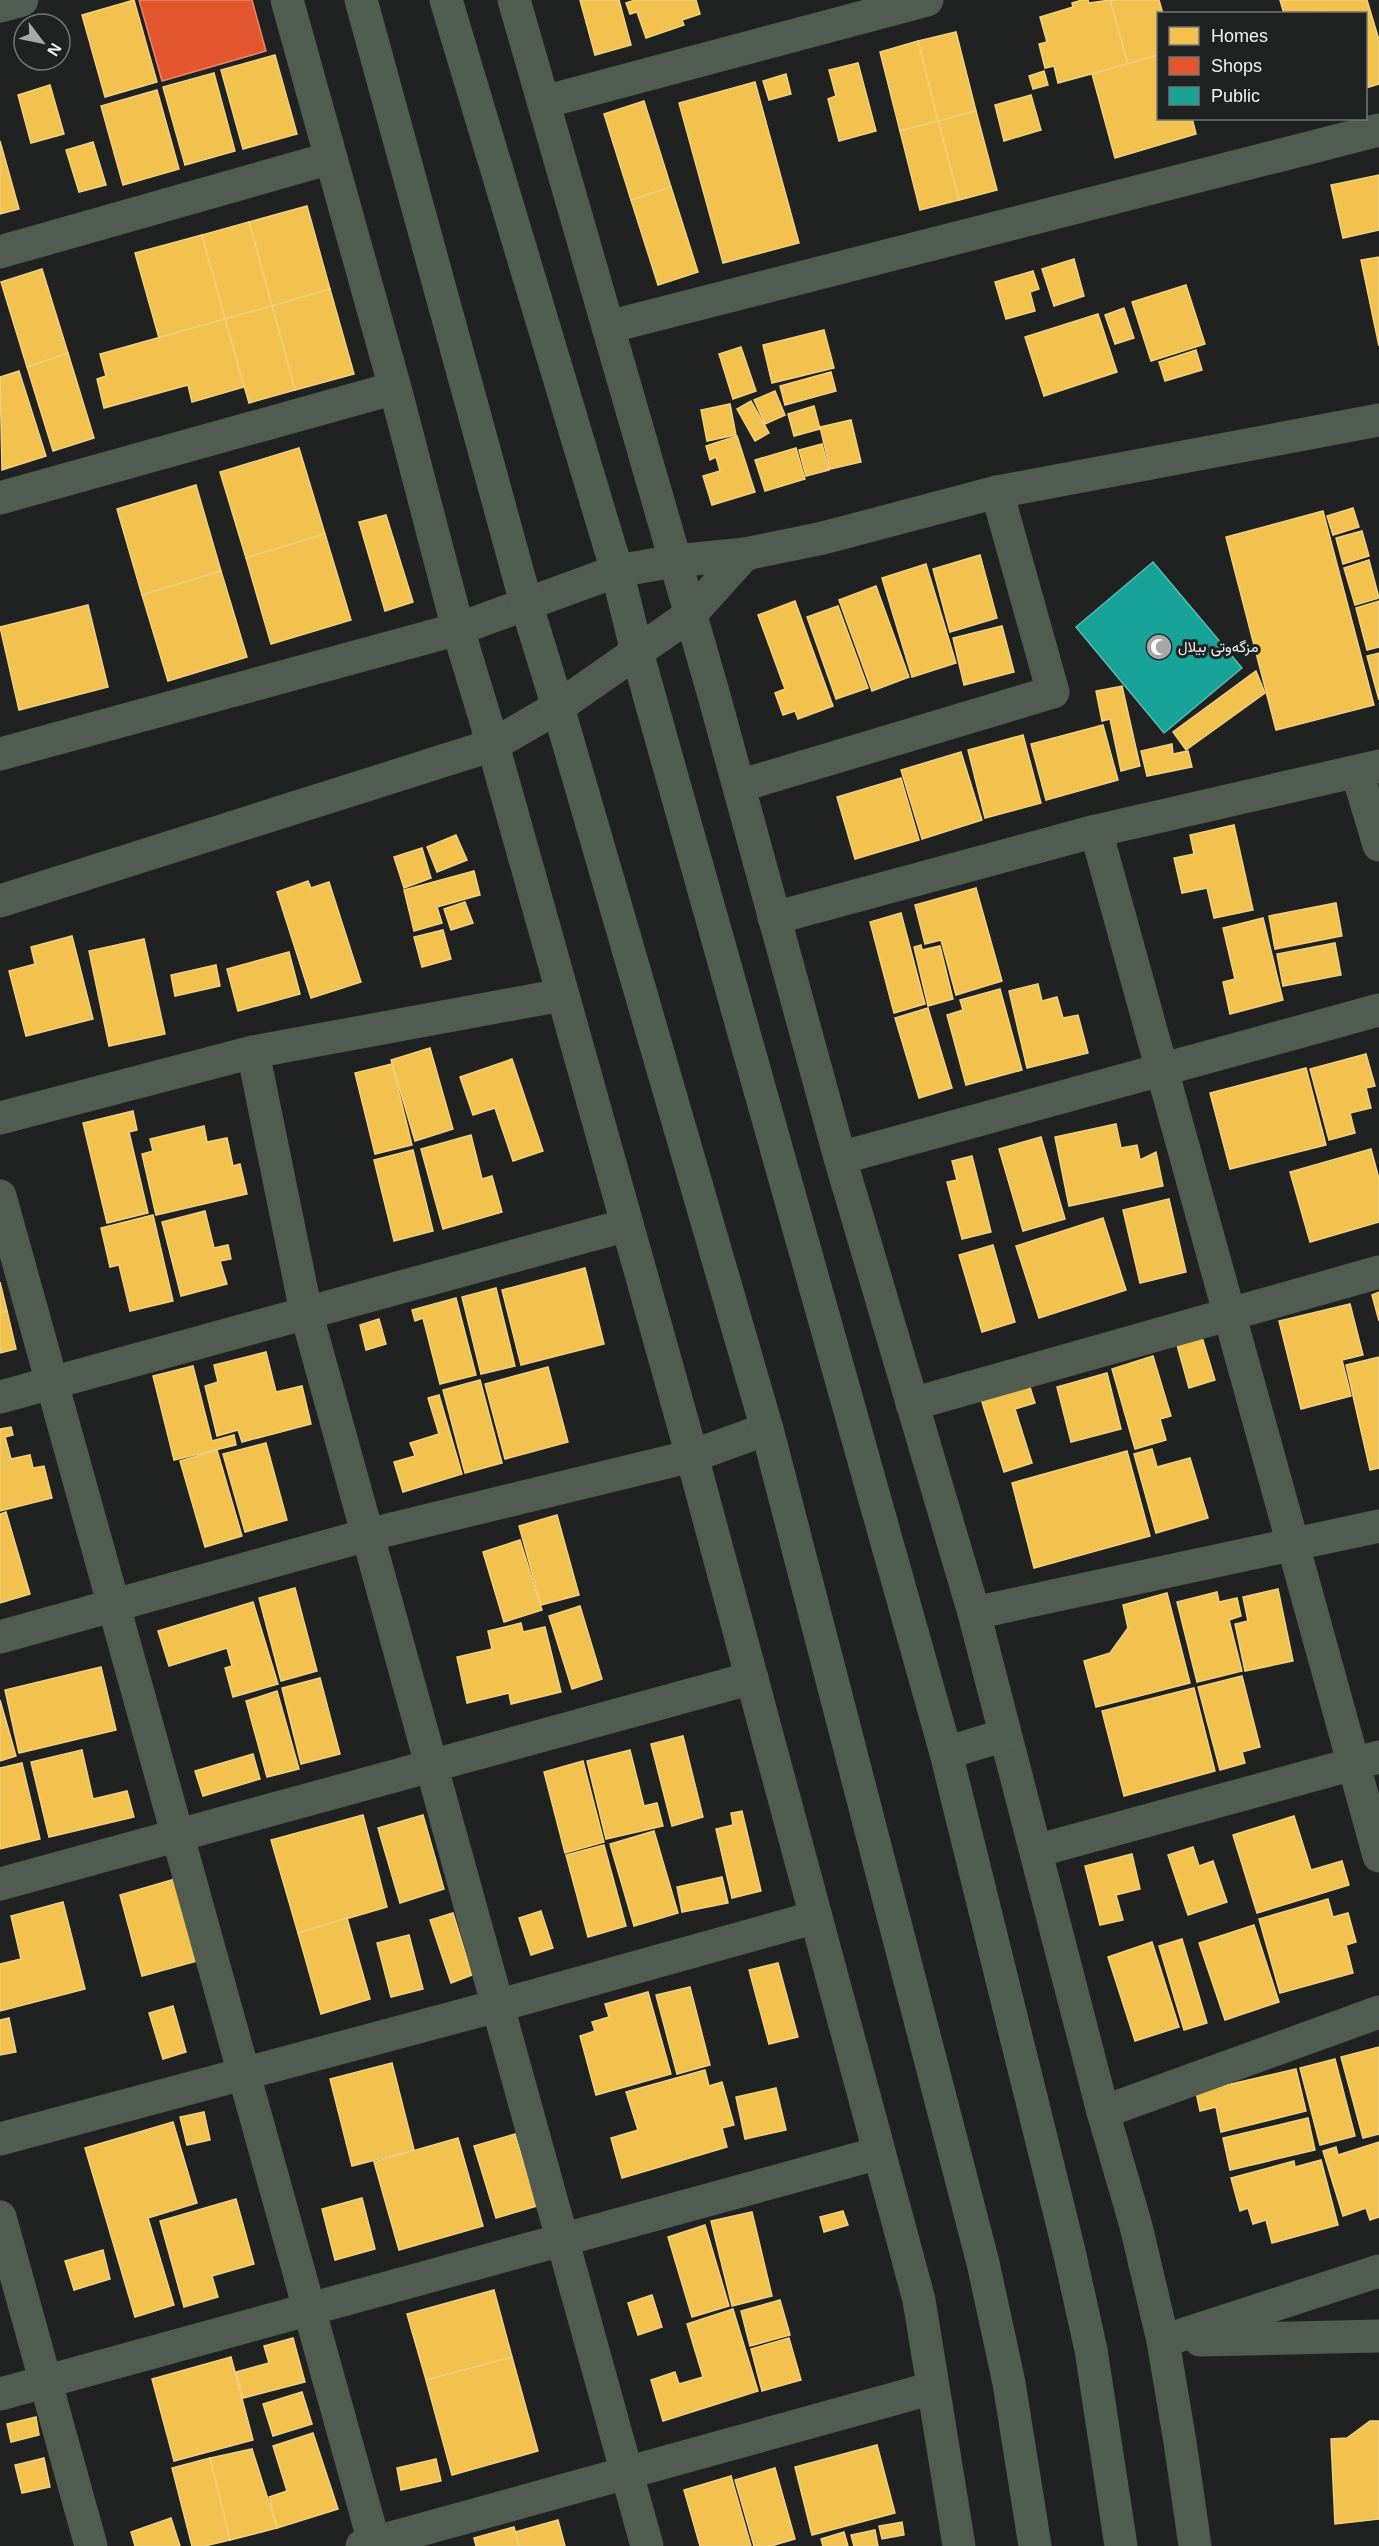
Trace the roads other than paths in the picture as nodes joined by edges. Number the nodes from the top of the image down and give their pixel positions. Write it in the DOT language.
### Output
graph roads {
  1 [pos="22,0"];
  2 [pos="287,0"];
  3 [pos="361,0"];
  4 [pos="447,0"];
  5 [pos="514,0"];
  6 [pos="927,0"];
  7 [pos="0,6"];
  8 [pos="543,102"];
  9 [pos="1379,130"];
  10 [pos="331,158"];
  11 [pos="0,252"];
  12 [pos="608,327"];
  13 [pos="395,388"];
  14 [pos="1379,420"];
  15 [pos="997,492"];
  16 [pos="0,498"];
  17 [pos="745,554"];
  18 [pos="675,561"];
  19 [pos="617,571"];
  20 [pos="526,603"];
  21 [pos="690,615"];
  22 [pos="458,629"];
  23 [pos="637,652"];
  24 [pos="558,707"];
  25 [pos="493,745"];
  26 [pos="0,753"];
  27 [pos="1368,769"];
  28 [pos="738,786"];
  29 [pos="1096,831"];
  30 [pos="1379,845"];
  31 [pos="0,901"];
  32 [pos="774,918"];
  33 [pos="562,995"];
  34 [pos="1379,1010"];
  35 [pos="253,1052"];
  36 [pos="1164,1070"];
  37 [pos="0,1118"];
  38 [pos="840,1158"];
  39 [pos="0,1196"];
  40 [pos="627,1225"];
  41 [pos="1379,1272"];
  42 [pos="306,1312"];
  43 [pos="1228,1315"];
  44 [pos="52,1384"];
  45 [pos="0,1396"];
  46 [pos="912,1404"];
  47 [pos="767,1429"];
  48 [pos="692,1456"];
  49 [pos="1379,1526"];
  50 [pos="367,1535"];
  51 [pos="1293,1545"];
  52 [pos="113,1604"];
  53 [pos="974,1613"];
  54 [pos="0,1637"];
  55 [pos="752,1678"];
  56 [pos="1005,1735"];
  57 [pos="946,1753"];
  58 [pos="1367,1760"];
  59 [pos="431,1766"];
  60 [pos="177,1835"];
  61 [pos="1035,1851"];
  62 [pos="1379,1856"];
  63 [pos="0,1884"];
  64 [pos="816,1917"];
  65 [pos="497,2006"];
  66 [pos="1379,2012"];
  67 [pos="244,2074"];
  68 [pos="1103,2112"];
  69 [pos="0,2139"];
  70 [pos="879,2153"];
  71 [pos="0,2217"];
  72 [pos="562,2240"];
  73 [pos="1379,2271"];
  74 [pos="309,2309"];
  75 [pos="1379,2336"];
  76 [pos="1162,2341"];
  77 [pos="45,2382"];
  78 [pos="933,2388"];
  79 [pos="0,2394"];
  80 [pos="627,2473"];
  81 [pos="370,2545"];
  82 [pos="91,2546"];
  83 [pos="647,2546"];
  84 [pos="959,2546"];
  85 [pos="1035,2546"];
  86 [pos="1121,2546"];
  87 [pos="1194,2546"];
  1 -- 7 [label="street"];
  2 -- 10 [label="street"];
  3 -- 20 [label="main road"];
  4 -- 19 [label="main road"];
  5 -- 8 [label="street"];
  6 -- 8 [label="street"];
  8 -- 12 [label="street"];
  9 -- 12 [label="street"];
  10 -- 11 [label="street"];
  10 -- 13 [label="street"];
  12 -- 18 [label="street"];
  13 -- 16 [label="street"];
  13 -- 22 [label="street"];
  14 -- 15 [label="street"];
  15 -- 17 [label="street"];
  15 -- 28 [label="street"];
  17 -- 18 [label="street"];
  17 -- 21 [label="street"];
  18 -- 19 [label="street"];
  18 -- 21 [label="street"];
  19 -- 20 [label="street"];
  19 -- 23 [label="main road"];
  20 -- 22 [label="street"];
  20 -- 24 [label="main road"];
  21 -- 23 [label="street"];
  21 -- 28 [label="street"];
  22 -- 25 [label="street"];
  22 -- 26 [label="street"];
  23 -- 24 [label="street"];
  23 -- 57 [label="main road"];
  24 -- 25 [label="street"];
  24 -- 47 [label="main road"];
  25 -- 31 [label="street"];
  25 -- 33 [label="street"];
  27 -- 29 [label="street"];
  27 -- 30 [label="street"];
  28 -- 32 [label="street"];
  29 -- 32 [label="street"];
  29 -- 36 [label="street"];
  32 -- 38 [label="street"];
  33 -- 35 [label="street"];
  33 -- 40 [label="street"];
  34 -- 36 [label="street"];
  35 -- 37 [label="street"];
  35 -- 42 [label="street"];
  36 -- 38 [label="street"];
  36 -- 43 [label="street"];
  38 -- 46 [label="street"];
  39 -- 44 [label="street"];
  40 -- 42 [label="street"];
  40 -- 48 [label="street"];
  41 -- 43 [label="street"];
  42 -- 44 [label="street"];
  42 -- 50 [label="street"];
  43 -- 46 [label="street"];
  43 -- 51 [label="street"];
  44 -- 45 [label="street"];
  44 -- 52 [label="street"];
  46 -- 53 [label="street"];
  47 -- 48 [label="street"];
  47 -- 85 [label="main road"];
  48 -- 50 [label="street"];
  48 -- 55 [label="street"];
  49 -- 51 [label="street"];
  50 -- 52 [label="street"];
  50 -- 59 [label="street"];
  51 -- 53 [label="street"];
  51 -- 58 [label="street"];
  52 -- 54 [label="street"];
  52 -- 60 [label="street"];
  53 -- 56 [label="street"];
  55 -- 59 [label="street"];
  55 -- 64 [label="street"];
  56 -- 57 [label="main road"];
  56 -- 61 [label="street"];
  57 -- 86 [label="main road"];
  58 -- 61 [label="street"];
  58 -- 62 [label="street"];
  59 -- 60 [label="street"];
  59 -- 65 [label="street"];
  60 -- 63 [label="street"];
  60 -- 67 [label="street"];
  61 -- 68 [label="street"];
  64 -- 65 [label="street"];
  64 -- 70 [label="street"];
  65 -- 67 [label="street"];
  65 -- 72 [label="street"];
  66 -- 68 [label="street"];
  67 -- 69 [label="street"];
  67 -- 74 [label="street"];
  68 -- 76 [label="street"];
  70 -- 72 [label="street"];
  70 -- 78 [label="street"];
  71 -- 77 [label="street"];
  72 -- 74 [label="street"];
  72 -- 80 [label="street"];
  73 -- 76 [label="street"];
  74 -- 77 [label="street"];
  74 -- 81 [label="street"];
  75 -- 76 [label="street"];
  76 -- 87 [label="street"];
  77 -- 79 [label="street"];
  77 -- 82 [label="street"];
  78 -- 80 [label="street"];
  78 -- 84 [label="street"];
  80 -- 81 [label="street"];
  80 -- 83 [label="street"];
}
